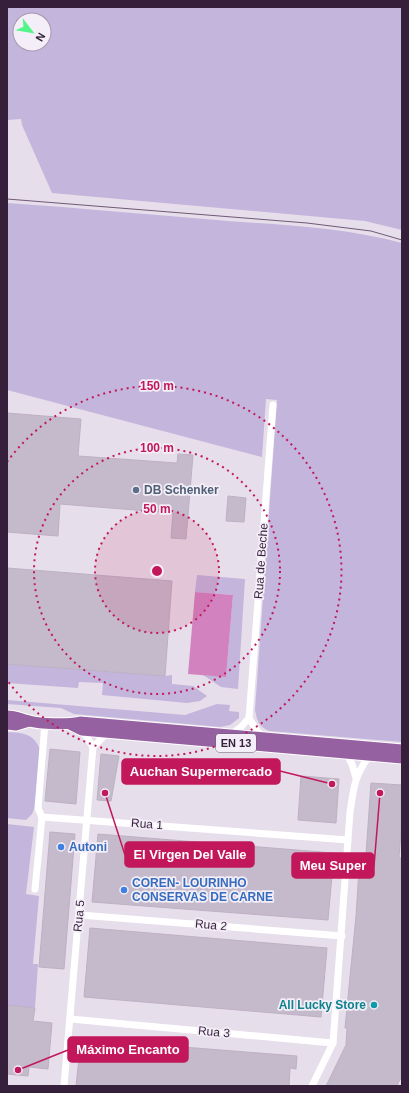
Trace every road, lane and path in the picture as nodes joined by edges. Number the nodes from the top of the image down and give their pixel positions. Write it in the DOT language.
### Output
graph roads {
  1 [pos="273,405"];
  2 [pos="7,716"];
  3 [pos="249,718"];
  4 [pos="29,721"];
  5 [pos="45,723"];
  6 [pos="7,724"];
  7 [pos="70,724"];
  8 [pos="82,730"];
  9 [pos="108,732"];
  10 [pos="231,735"];
  11 [pos="264,738"];
  12 [pos="93,747"];
  13 [pos="402,750"];
  14 [pos="346,753"];
  15 [pos="402,753"];
  16 [pos="370,755"];
  17 [pos="402,758"];
  18 [pos="356,778"];
  19 [pos="42,817"];
  20 [pos="86,820"];
  21 [pos="348,840"];
  22 [pos="35,889"];
  23 [pos="80,915"];
  24 [pos="342,936"];
  25 [pos="70,1019"];
  26 [pos="333,1043"];
  27 [pos="64,1086"];
  28 [pos="312,1086"];
  1 -- 3 [label="street, Rua de Beche"];
  2 -- 4 [label="main road, EN 13"];
  3 -- 10 [label="street"];
  3 -- 11 [label="street"];
  4 -- 5 [label="main road, EN 13"];
  4 -- 6 [label="main road, EN 13"];
  5 -- 7 [label="main road, EN 13"];
  5 -- 19 [label="street"];
  7 -- 8 [label="main road, EN 13"];
  7 -- 10 [label="main road, EN 13"];
  8 -- 9 [label="main road, EN 13"];
  8 -- 12 [label="street"];
  9 -- 12 [label="street"];
  9 -- 14 [label="main road, EN 13"];
  10 -- 11 [label="main road, EN 13"];
  11 -- 13 [label="main road, EN 13"];
  12 -- 20 [label="street, Rua 5"];
  14 -- 16 [label="main road, EN 13"];
  14 -- 18 [label="street"];
  15 -- 16 [label="main road"];
  16 -- 17 [label="main road, EN 13"];
  16 -- 18 [label="street"];
  18 -- 21 [label="street"];
  19 -- 20 [label="street, Rua 1"];
  19 -- 22 [label="street"];
  20 -- 21 [label="street, Rua 1"];
  20 -- 23 [label="street, Rua 5"];
  21 -- 24 [label="street"];
  23 -- 24 [label="street, Rua 2"];
  23 -- 25 [label="street, Rua 5"];
  24 -- 26 [label="street"];
  25 -- 26 [label="street, Rua 3"];
  25 -- 27 [label="street, Rua 5"];
  26 -- 28 [label="street"];
}
